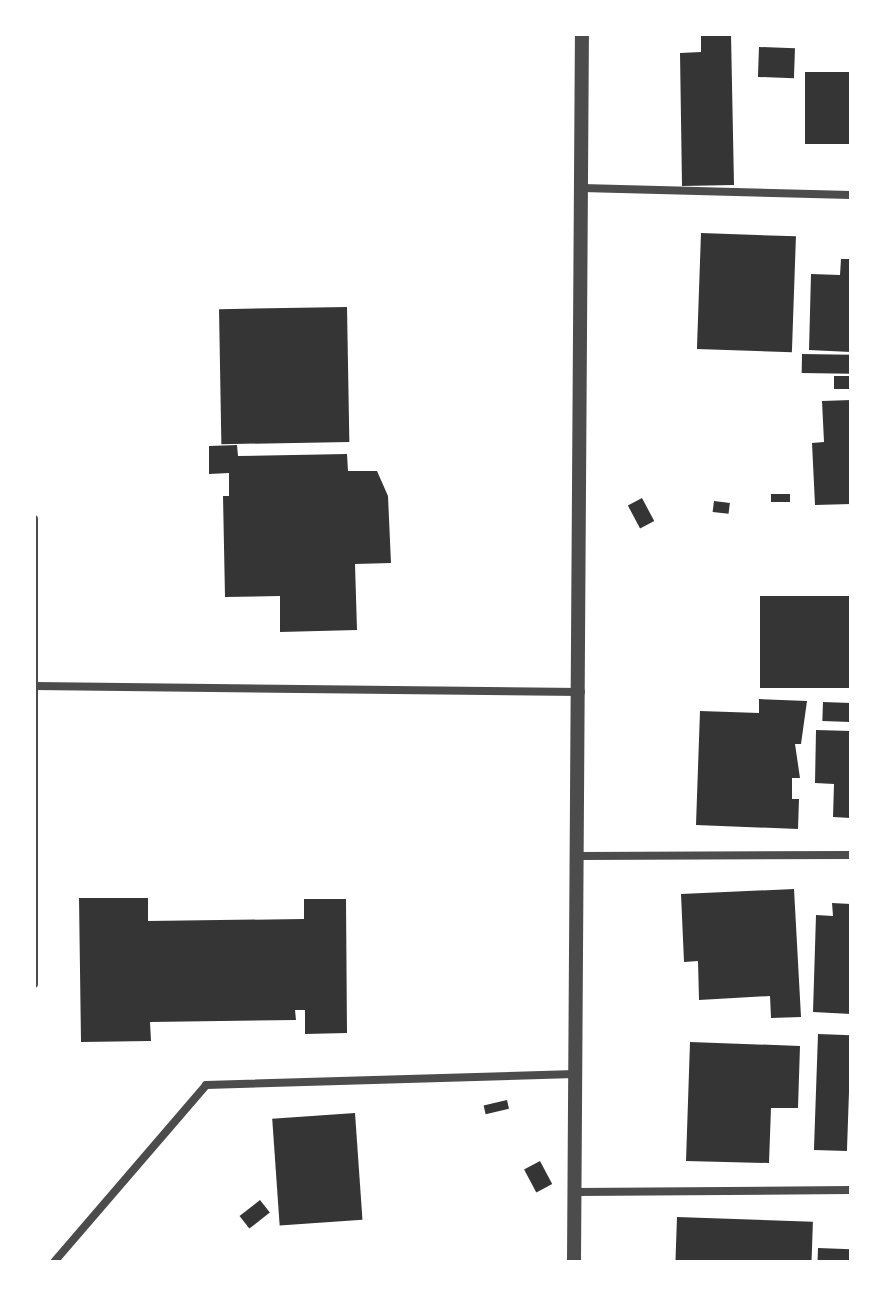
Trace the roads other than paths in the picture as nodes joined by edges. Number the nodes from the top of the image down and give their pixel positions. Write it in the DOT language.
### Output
graph roads {
  1 [pos="582,34"];
  2 [pos="582,188"];
  3 [pos="851,195"];
  4 [pos="34,519"];
  5 [pos="36,686"];
  6 [pos="582,692"];
  7 [pos="851,855"];
  8 [pos="579,856"];
  9 [pos="34,984"];
  10 [pos="575,1074"];
  11 [pos="851,1190"];
  12 [pos="576,1192"];
  13 [pos="54,1262"];
  14 [pos="574,1262"];
  1 -- 2 [label="street"];
  2 -- 3 [label="street"];
  2 -- 6 [label="street"];
  4 -- 5 [label="street"];
  5 -- 6 [label="street"];
  5 -- 9 [label="street"];
  6 -- 8 [label="street"];
  7 -- 8 [label="street"];
  8 -- 10 [label="street"];
  10 -- 12 [label="street"];
  10 -- 13 [label="street"];
  11 -- 12 [label="street"];
  12 -- 14 [label="street"];
}
